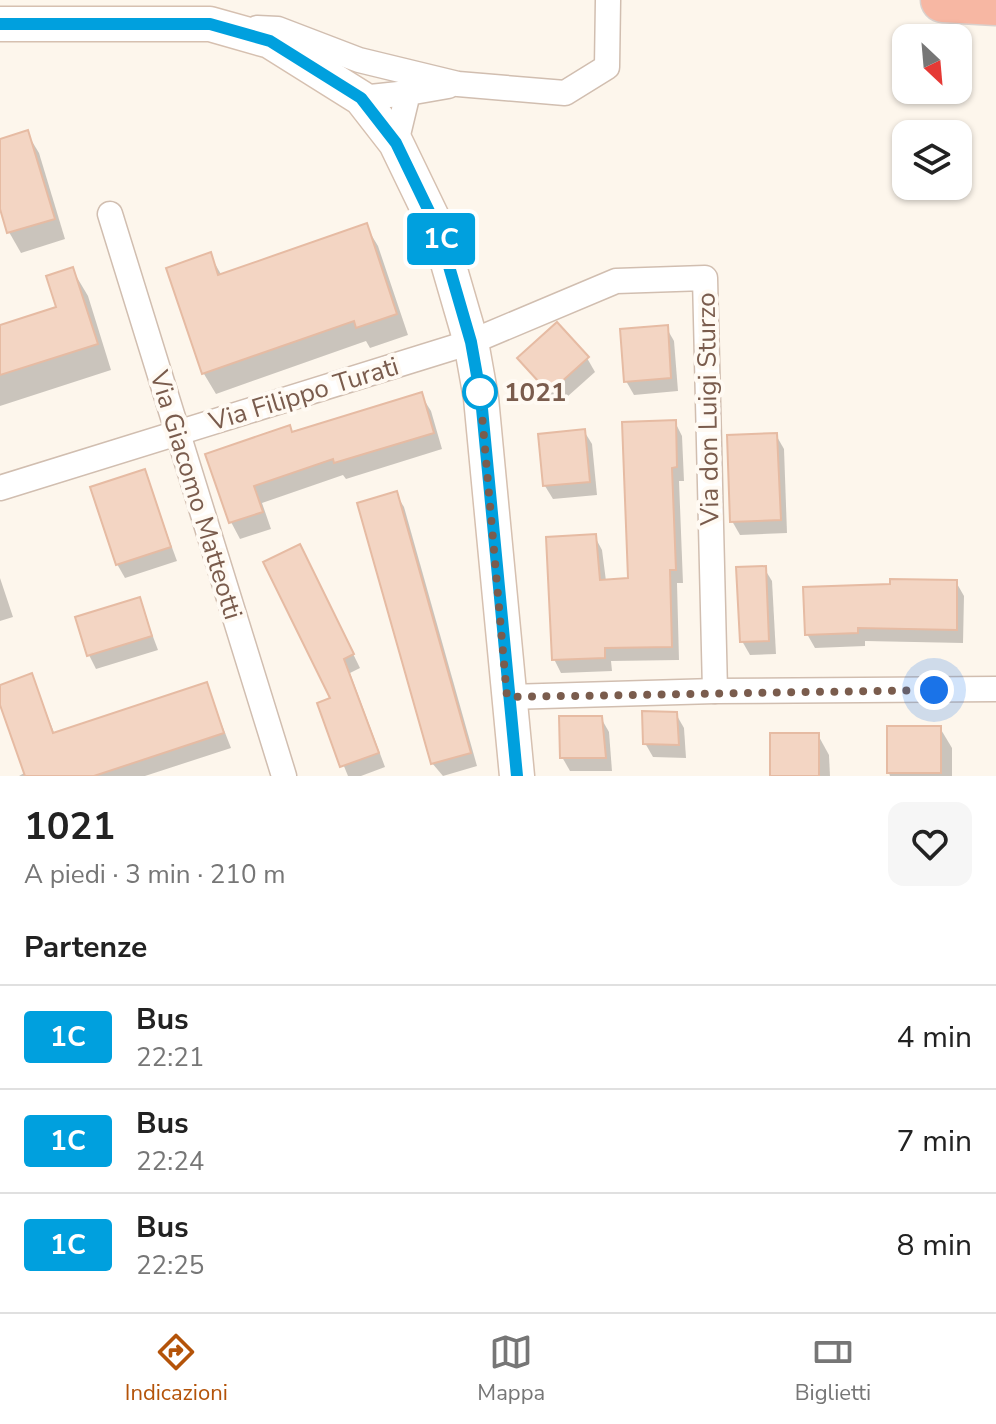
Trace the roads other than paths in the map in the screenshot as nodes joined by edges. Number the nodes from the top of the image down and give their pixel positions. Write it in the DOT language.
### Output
graph roads {
  1 [pos="608,0"];
  2 [pos="943,0"];
  3 [pos="996,3"];
  4 [pos="0,24"];
  5 [pos="210,24"];
  6 [pos="359,60"];
  7 [pos="327,77"];
  8 [pos="458,84"];
  9 [pos="408,93"];
  10 [pos="361,98"];
  11 [pos="396,143"];
  12 [pos="110,214"];
  13 [pos="471,342"];
  14 [pos="177,433"];
  15 [pos="0,488"];
  16 [pos="996,689"];
  17 [pos="715,691"];
  18 [pos="507,697"];
  19 [pos="284,776"];
  20 [pos="517,776"];
  1 -- 8 [label="street"];
  2 -- 3 [label="highway"];
  4 -- 5 [label="street"];
  5 -- 6 [label="street"];
  5 -- 7 [label="street"];
  6 -- 7 [label="street"];
  6 -- 8 [label="street"];
  7 -- 10 [label="street"];
  8 -- 9 [label="street"];
  9 -- 10 [label="street"];
  9 -- 11 [label="street"];
  10 -- 11 [label="street"];
  11 -- 13 [label="street"];
  12 -- 14 [label="street, Via Giacomo Matteotti"];
  13 -- 14 [label="street, Via Filippo Turati"];
  13 -- 17 [label="street, Via don Luigi Sturzo"];
  13 -- 18 [label="street"];
  14 -- 15 [label="street, Via Filippo Turati"];
  14 -- 19 [label="street, Via Giacomo Matteotti"];
  16 -- 17 [label="street"];
  17 -- 18 [label="street"];
  18 -- 20 [label="street"];
}
